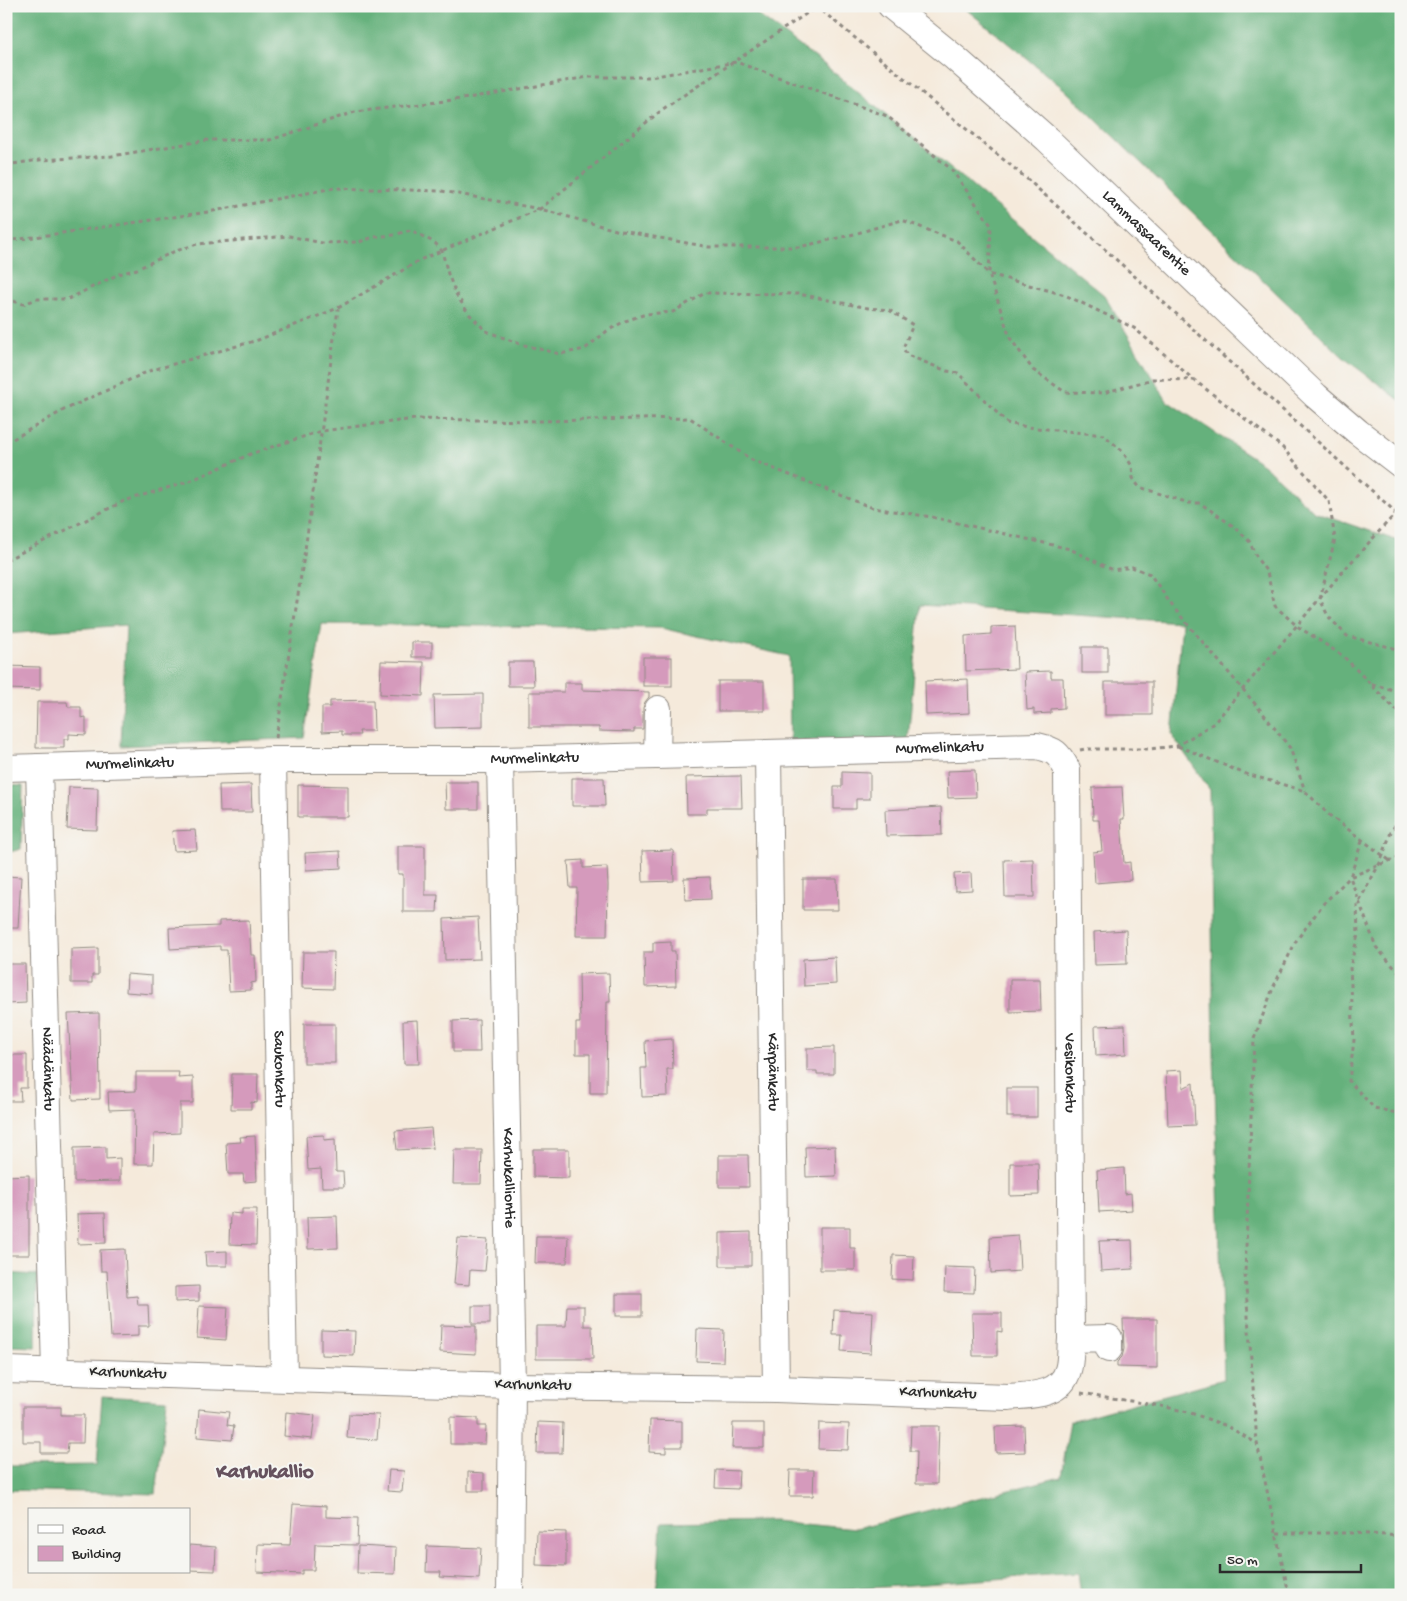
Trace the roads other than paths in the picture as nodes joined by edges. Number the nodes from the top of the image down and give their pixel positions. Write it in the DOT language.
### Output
graph roads {
  1 [pos="890,6"];
  2 [pos="1401,465"];
  3 [pos="658,709"];
  4 [pos="768,754"];
  5 [pos="657,756"];
  6 [pos="1060,757"];
  7 [pos="273,760"];
  8 [pos="500,760"];
  9 [pos="6,768"];
  10 [pos="39,768"];
  11 [pos="1071,1339"];
  12 [pos="1109,1349"];
  13 [pos="6,1370"];
  14 [pos="55,1372"];
  15 [pos="284,1378"];
  16 [pos="512,1386"];
  17 [pos="1058,1386"];
  18 [pos="776,1389"];
  19 [pos="510,1595"];
  1 -- 2 [label="street, Lammassaarentie"];
  3 -- 5 [label="street"];
  4 -- 5 [label="street, Murmelinkatu"];
  4 -- 6 [label="street, Murmelinkatu"];
  4 -- 18 [label="street, Kärpänkatu"];
  5 -- 8 [label="street, Murmelinkatu"];
  6 -- 11 [label="street, Vesikonkatu"];
  7 -- 8 [label="street, Murmelinkatu"];
  7 -- 10 [label="street, Murmelinkatu"];
  7 -- 15 [label="street, Saukonkatu"];
  8 -- 16 [label="street, Karhukalliontie"];
  9 -- 10 [label="street, Murmelinkatu"];
  10 -- 14 [label="street, Näädänkatu"];
  11 -- 12 [label="street"];
  11 -- 17 [label="street, Vesikonkatu"];
  13 -- 14 [label="street, Karhunkatu"];
  14 -- 15 [label="street, Karhunkatu"];
  15 -- 16 [label="street, Karhunkatu"];
  16 -- 18 [label="street, Karhunkatu"];
  16 -- 19 [label="street, Karhukalliontie"];
  17 -- 18 [label="street, Karhunkatu"];
}
